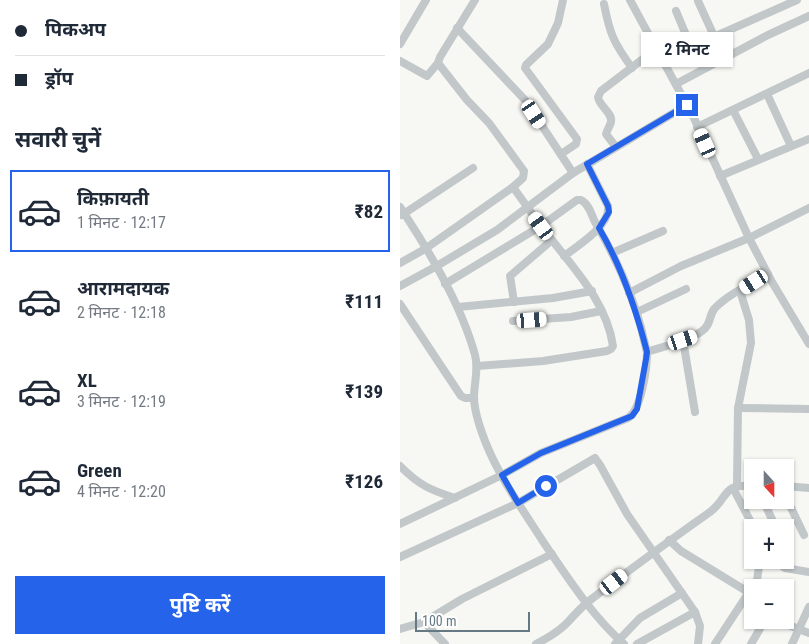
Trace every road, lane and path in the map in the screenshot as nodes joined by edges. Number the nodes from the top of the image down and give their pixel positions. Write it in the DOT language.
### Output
graph roads {
  1 [pos="426,0"];
  2 [pos="475,0"];
  3 [pos="563,0"];
  4 [pos="630,0"];
  5 [pos="797,0"];
  6 [pos="698,2"];
  7 [pos="604,4"];
  8 [pos="676,11"];
  9 [pos="809,16"];
  10 [pos="458,28"];
  11 [pos="714,36"];
  12 [pos="400,44"];
  13 [pos="691,47"];
  14 [pos="656,49"];
  15 [pos="400,60"];
  16 [pos="438,63"];
  17 [pos="665,64"];
  18 [pos="632,68"];
  19 [pos="809,73"];
  20 [pos="676,84"];
  21 [pos="767,94"];
  22 [pos="687,105"];
  23 [pos="733,110"];
  24 [pos="698,127"];
  25 [pos="809,138"];
  26 [pos="791,146"];
  27 [pos="616,147"];
  28 [pos="560,154"];
  29 [pos="758,160"];
  30 [pos="587,164"];
  31 [pos="473,168"];
  32 [pos="573,173"];
  33 [pos="720,176"];
  34 [pos="513,187"];
  35 [pos="527,208"];
  36 [pos="809,208"];
  37 [pos="402,212"];
  38 [pos="541,226"];
  39 [pos="599,228"];
  40 [pos="663,230"];
  41 [pos="749,238"];
  42 [pos="552,240"];
  43 [pos="425,249"];
  44 [pos="612,253"];
  45 [pos="564,256"];
  46 [pos="400,262"];
  47 [pos="436,267"];
  48 [pos="768,274"];
  49 [pos="445,284"];
  50 [pos="400,286"];
  51 [pos="686,290"];
  52 [pos="592,291"];
  53 [pos="740,291"];
  54 [pos="629,293"];
  55 [pos="514,302"];
  56 [pos="400,304"];
  57 [pos="458,307"];
  58 [pos="601,311"];
  59 [pos="637,312"];
  60 [pos="512,321"];
  61 [pos="806,330"];
  62 [pos="683,340"];
  63 [pos="809,344"];
  64 [pos="647,352"];
  65 [pos="477,366"];
  66 [pos="474,398"];
  67 [pos="738,408"];
  68 [pos="809,409"];
  69 [pos="694,412"];
  70 [pos="400,466"];
  71 [pos="502,475"];
  72 [pos="744,486"];
  73 [pos="735,487"];
  74 [pos="794,487"];
  75 [pos="807,488"];
  76 [pos="809,497"];
  77 [pos="455,498"];
  78 [pos="518,503"];
  79 [pos="791,509"];
  80 [pos="750,519"];
  81 [pos="400,524"];
  82 [pos="804,535"];
  83 [pos="669,540"];
  84 [pos="654,551"];
  85 [pos="552,554"];
  86 [pos="400,558"];
  87 [pos="793,569"];
  88 [pos="809,572"];
  89 [pos="744,590"];
  90 [pos="682,592"];
  91 [pos="744,598"];
  92 [pos="587,603"];
  93 [pos="809,607"];
  94 [pos="695,612"];
  95 [pos="424,622"];
  96 [pos="794,628"];
  97 [pos="400,629"];
  98 [pos="760,629"];
  99 [pos="799,630"];
  100 [pos="809,633"];
  101 [pos="619,643"];
  102 [pos="445,644"];
  103 [pos="536,644"];
  104 [pos="637,644"];
  105 [pos="698,644"];
  106 [pos="715,644"];
  107 [pos="751,644"];
  108 [pos="792,644"];
  1 -- 12 [label="street"];
  2 -- 10 [label="street"];
  3 -- 28 [label="street"];
  4 -- 14 [label="street"];
  5 -- 11 [label="street"];
  6 -- 11 [label="street"];
  7 -- 18 [label="street"];
  8 -- 13 [label="street"];
  9 -- 20 [label="street"];
  10 -- 16 [label="street"];
  10 -- 28 [label="street"];
  11 -- 13 [label="street"];
  13 -- 17 [label="street"];
  14 -- 17 [label="street"];
  14 -- 18 [label="street"];
  15 -- 16 [label="street"];
  16 -- 34 [label="street"];
  17 -- 20 [label="street"];
  18 -- 27 [label="street"];
  19 -- 21 [label="street"];
  20 -- 22 [label="street"];
  21 -- 23 [label="street"];
  21 -- 26 [label="street"];
  22 -- 24 [label="street"];
  22 -- 27 [label="street"];
  23 -- 24 [label="street"];
  23 -- 29 [label="street"];
  24 -- 33 [label="street"];
  25 -- 26 [label="street"];
  26 -- 29 [label="street"];
  27 -- 30 [label="street"];
  28 -- 32 [label="street"];
  29 -- 33 [label="street"];
  30 -- 32 [label="street"];
  30 -- 39 [label="street"];
  31 -- 37 [label="street"];
  32 -- 35 [label="street"];
  33 -- 41 [label="street"];
  34 -- 35 [label="street"];
  34 -- 43 [label="street"];
  35 -- 38 [label="street"];
  35 -- 47 [label="street"];
  36 -- 41 [label="street"];
  37 -- 43 [label="street"];
  38 -- 39 [label="street"];
  38 -- 42 [label="street"];
  38 -- 49 [label="street"];
  39 -- 44 [label="street"];
  39 -- 45 [label="street"];
  40 -- 44 [label="street"];
  41 -- 48 [label="street"];
  41 -- 54 [label="street"];
  42 -- 45 [label="street"];
  42 -- 55 [label="street"];
  43 -- 46 [label="street"];
  43 -- 47 [label="street"];
  44 -- 54 [label="street"];
  45 -- 52 [label="street"];
  47 -- 49 [label="street"];
  47 -- 50 [label="street"];
  48 -- 53 [label="street"];
  48 -- 61 [label="street"];
  49 -- 57 [label="street"];
  51 -- 59 [label="street"];
  52 -- 55 [label="street"];
  52 -- 58 [label="street"];
  53 -- 62 [label="street"];
  53 -- 67 [label="street"];
  54 -- 59 [label="street"];
  55 -- 57 [label="street"];
  56 -- 66 [label="street"];
  57 -- 65 [label="street"];
  58 -- 60 [label="street"];
  58 -- 65 [label="street"];
  59 -- 64 [label="street"];
  61 -- 63 [label="street"];
  62 -- 64 [label="street"];
  62 -- 69 [label="street"];
  64 -- 71 [label="street"];
  65 -- 66 [label="street"];
  66 -- 71 [label="street"];
  67 -- 68 [label="street"];
  67 -- 73 [label="street"];
  70 -- 77 [label="street"];
  71 -- 77 [label="street"];
  71 -- 78 [label="street"];
  72 -- 73 [label="street"];
  73 -- 80 [label="street"];
  73 -- 83 [label="street"];
  74 -- 75 [label="street"];
  75 -- 76 [label="street"];
  77 -- 81 [label="street"];
  78 -- 84 [label="street"];
  78 -- 85 [label="street"];
  78 -- 86 [label="street"];
  79 -- 82 [label="street"];
  83 -- 84 [label="street"];
  83 -- 89 [label="street"];
  84 -- 90 [label="street"];
  84 -- 92 [label="street"];
  85 -- 92 [label="street"];
  85 -- 95 [label="street"];
  87 -- 88 [label="street"];
  90 -- 94 [label="street"];
  90 -- 101 [label="street"];
  91 -- 106 [label="street"];
  92 -- 101 [label="street"];
  92 -- 103 [label="street"];
  93 -- 99 [label="street"];
  94 -- 104 [label="street"];
  94 -- 105 [label="street"];
  95 -- 97 [label="street"];
  95 -- 102 [label="street"];
  96 -- 99 [label="street"];
  98 -- 107 [label="street"];
  99 -- 100 [label="street"];
  99 -- 108 [label="street"];
}
